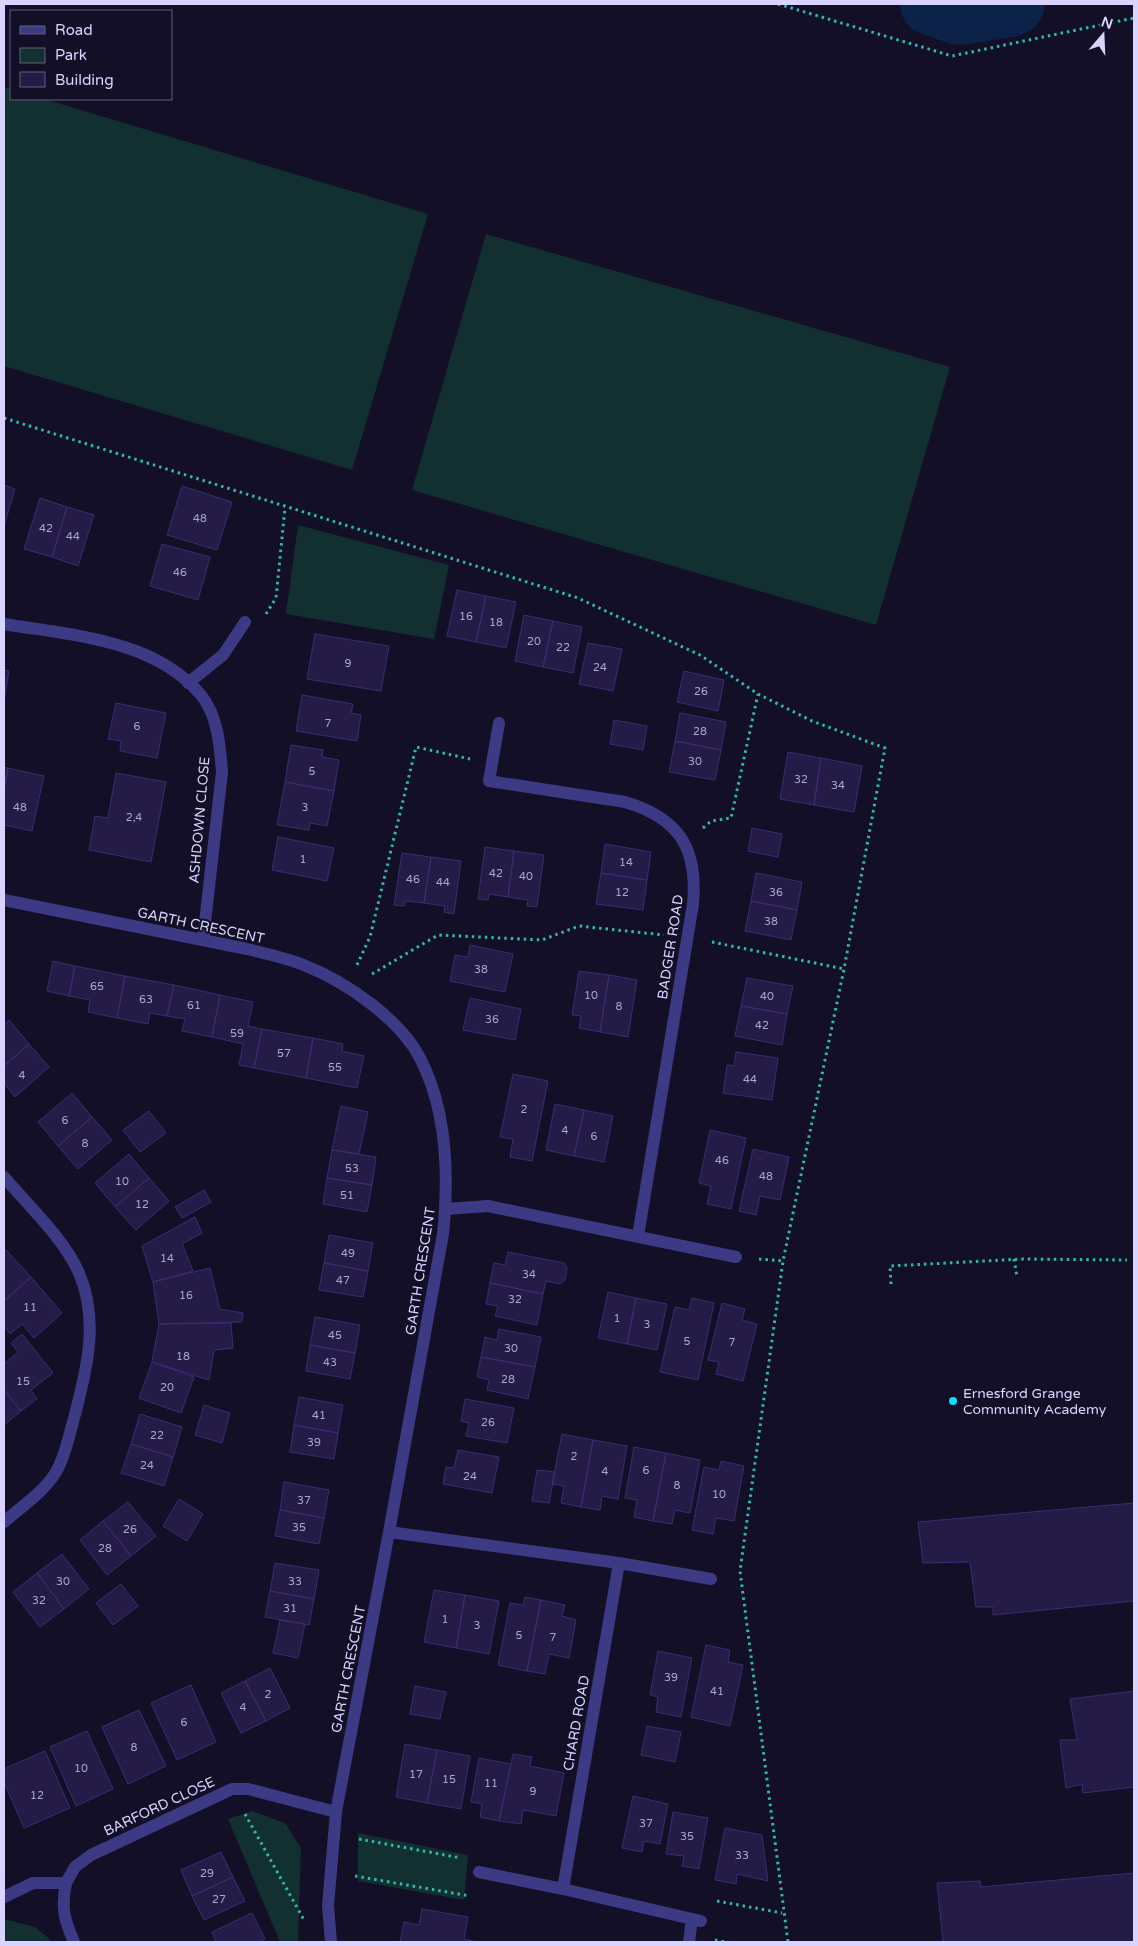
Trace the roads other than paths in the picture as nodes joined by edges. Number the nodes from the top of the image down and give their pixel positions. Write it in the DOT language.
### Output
graph roads {
  1 [pos="246,622"];
  2 [pos="4,624"];
  3 [pos="188,683"];
  4 [pos="498,723"];
  5 [pos="4,900"];
  6 [pos="203,940"];
  7 [pos="4,1177"];
  8 [pos="446,1209"];
  9 [pos="638,1236"];
  10 [pos="736,1256"];
  11 [pos="4,1522"];
  12 [pos="389,1532"];
  13 [pos="619,1563"];
  14 [pos="711,1579"];
  15 [pos="336,1812"];
  16 [pos="479,1872"];
  17 [pos="66,1883"];
  18 [pos="563,1889"];
  19 [pos="4,1897"];
  20 [pos="331,1940"];
  21 [pos="74,1942"];
  22 [pos="689,1942"];
  1 -- 3 [label="street"];
  2 -- 3 [label="street, ASHDOWN CLOSE"];
  3 -- 6 [label="street, ASHDOWN CLOSE"];
  4 -- 9 [label="street, BADGER ROAD"];
  5 -- 6 [label="street, GARTH CRESCENT"];
  6 -- 8 [label="street, GARTH CRESCENT"];
  7 -- 11 [label="street"];
  8 -- 9 [label="street"];
  8 -- 12 [label="street, GARTH CRESCENT"];
  9 -- 10 [label="street"];
  12 -- 13 [label="street"];
  12 -- 15 [label="street, GARTH CRESCENT"];
  13 -- 14 [label="street"];
  13 -- 18 [label="street, CHARD ROAD"];
  15 -- 17 [label="street, BARFORD CLOSE"];
  15 -- 20 [label="street, GARTH CRESCENT"];
  16 -- 18 [label="street"];
  17 -- 19 [label="street"];
  17 -- 21 [label="street, BARFORD CLOSE"];
  18 -- 22 [label="street"];
}
